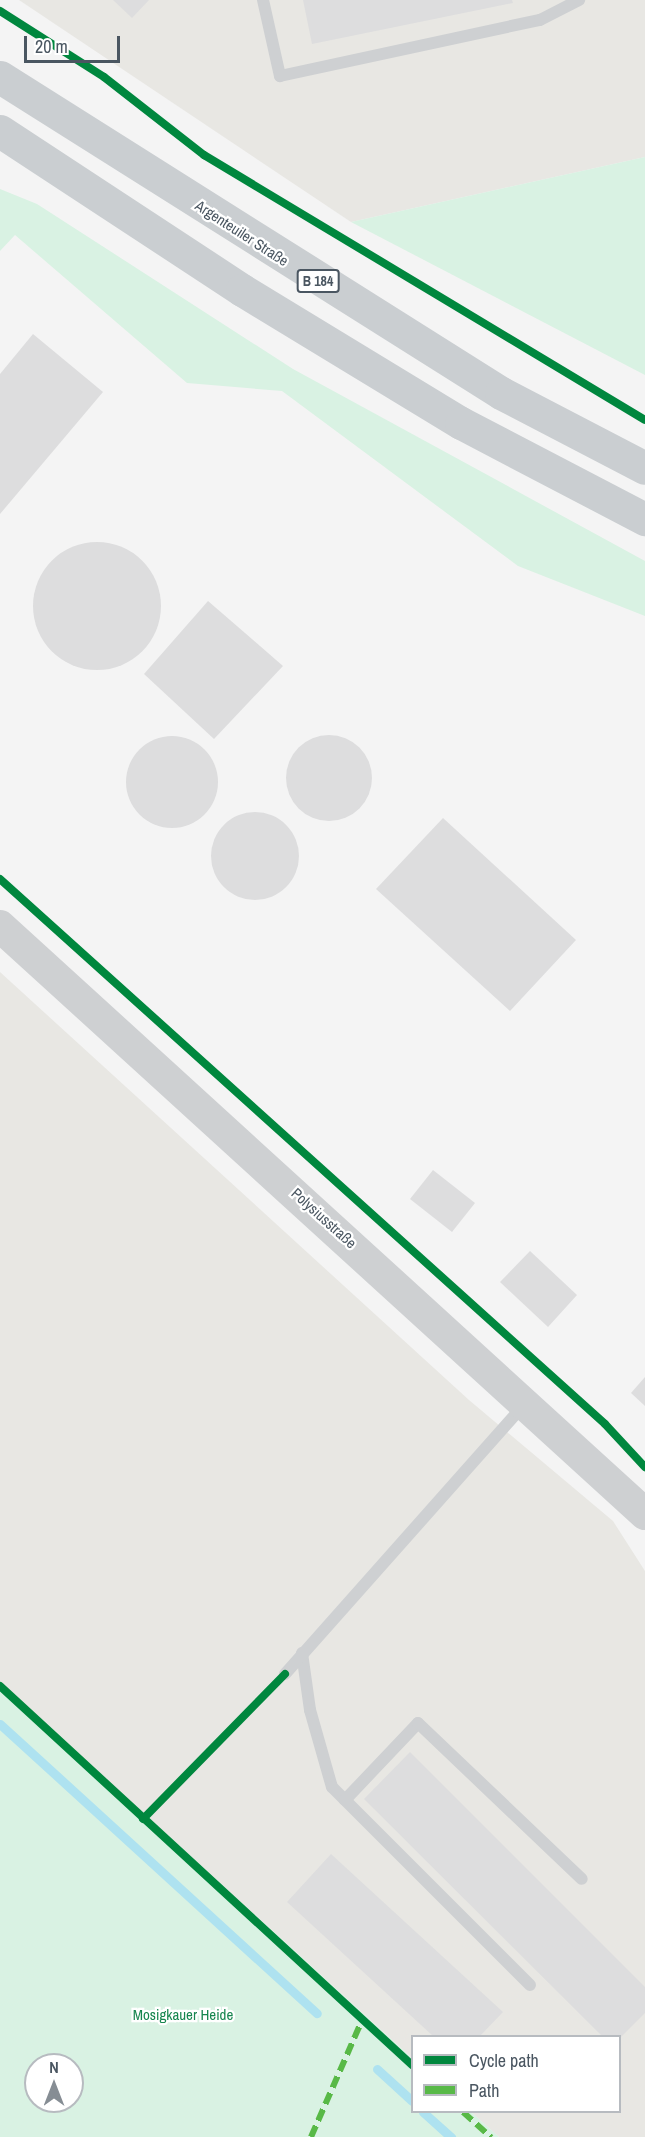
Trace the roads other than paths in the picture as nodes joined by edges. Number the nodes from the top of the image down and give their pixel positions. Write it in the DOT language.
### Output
graph roads {
  1 [pos="263,0"];
  2 [pos="579,0"];
  3 [pos="0,77"];
  4 [pos="0,131"];
  5 [pos="645,468"];
  6 [pos="645,519"];
  7 [pos="0,926"];
  8 [pos="526,1402"];
  9 [pos="645,1514"];
  10 [pos="302,1653"];
  11 [pos="285,1674"];
  12 [pos="345,1800"];
  13 [pos="582,1879"];
  14 [pos="530,1985"];
  1 -- 2 [label="lane"];
  3 -- 5 [label="main road, Argenteuiler Straße / B 184"];
  4 -- 6 [label="main road"];
  7 -- 8 [label="street, Polysiusstraße"];
  8 -- 9 [label="street, Polysiusstraße"];
  8 -- 10 [label="lane"];
  10 -- 11 [label="lane"];
  10 -- 12 [label="lane"];
  12 -- 13 [label="lane"];
  12 -- 14 [label="lane"];
}
